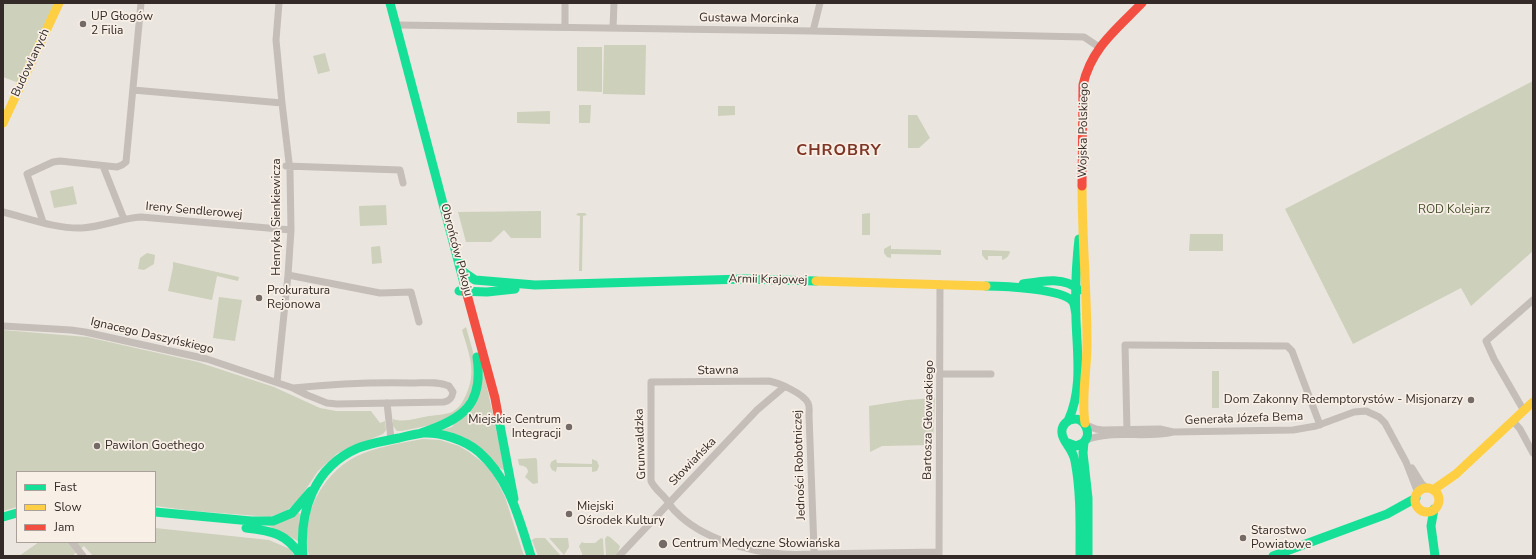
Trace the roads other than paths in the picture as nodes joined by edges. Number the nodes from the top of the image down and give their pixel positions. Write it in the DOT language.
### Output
graph roads {
  1 [pos="59,3"];
  2 [pos="141,3"];
  3 [pos="279,3"];
  4 [pos="383,3"];
  5 [pos="390,3"];
  6 [pos="565,3"];
  7 [pos="614,3"];
  8 [pos="820,3"];
  9 [pos="1142,3"];
  10 [pos="396,25"];
  11 [pos="565,27"];
  12 [pos="613,28"];
  13 [pos="813,31"];
  14 [pos="1099,48"];
  15 [pos="133,90"];
  16 [pos="282,103"];
  17 [pos="3,123"];
  18 [pos="103,166"];
  19 [pos="288,166"];
  20 [pos="403,183"];
  21 [pos="3,212"];
  22 [pos="124,219"];
  23 [pos="44,222"];
  24 [pos="290,230"];
  25 [pos="1081,264"];
  26 [pos="462,270"];
  27 [pos="288,275"];
  28 [pos="1054,281"];
  29 [pos="486,282"];
  30 [pos="940,284"];
  31 [pos="536,285"];
  32 [pos="1001,286"];
  33 [pos="1076,286"];
  34 [pos="464,290"];
  35 [pos="488,292"];
  36 [pos="1054,292"];
  37 [pos="1533,300"];
  38 [pos="472,311"];
  39 [pos="1076,314"];
  40 [pos="1086,314"];
  41 [pos="420,322"];
  42 [pos="3,326"];
  43 [pos="940,374"];
  44 [pos="991,374"];
  45 [pos="277,382"];
  46 [pos="651,382"];
  47 [pos="784,386"];
  48 [pos="293,388"];
  49 [pos="1533,402"];
  50 [pos="387,403"];
  51 [pos="1524,411"];
  52 [pos="1068,421"];
  53 [pos="1513,421"];
  54 [pos="1085,424"];
  55 [pos="1320,425"];
  56 [pos="1127,430"];
  57 [pos="1173,432"];
  58 [pos="421,433"];
  59 [pos="391,439"];
  60 [pos="1085,441"];
  61 [pos="1068,444"];
  62 [pos="1533,453"];
  63 [pos="1406,462"];
  64 [pos="1460,470"];
  65 [pos="313,489"];
  66 [pos="1430,489"];
  67 [pos="514,499"];
  68 [pos="1439,499"];
  69 [pos="1418,502"];
  70 [pos="668,504"];
  71 [pos="1434,509"];
  72 [pos="156,512"];
  73 [pos="16,513"];
  74 [pos="3,517"];
  75 [pos="156,518"];
  76 [pos="16,521"];
  77 [pos="3,524"];
  78 [pos="1432,542"];
  79 [pos="939,554"];
  80 [pos="814,555"];
  81 [pos="302,556"];
  82 [pos="531,556"];
  83 [pos="619,556"];
  84 [pos="1080,556"];
  85 [pos="1088,556"];
  86 [pos="1273,556"];
  87 [pos="1435,556"];
  1 -- 17 [label="street, Budowlanych"];
  2 -- 15 [label="street"];
  3 -- 16 [label="street, Henryka Sienkiewicza"];
  4 -- 34 [label="street, Obrońców Pokoju"];
  5 -- 10 [label="street, Obrońców Pokoju"];
  6 -- 11 [label="street"];
  7 -- 12 [label="street"];
  8 -- 13 [label="street"];
  9 -- 14 [label="street, Wojska Polskiego"];
  10 -- 11 [label="street, Gustawa Morcinka"];
  10 -- 26 [label="street, Obrońców Pokoju"];
  11 -- 12 [label="street, Gustawa Morcinka"];
  12 -- 13 [label="street, Gustawa Morcinka"];
  13 -- 14 [label="street, Gustawa Morcinka"];
  14 -- 25 [label="street, Wojska Polskiego"];
  15 -- 16 [label="street"];
  15 -- 18 [label="street"];
  16 -- 19 [label="street, Henryka Sienkiewicza"];
  18 -- 22 [label="street"];
  18 -- 23 [label="street"];
  19 -- 20 [label="street"];
  19 -- 24 [label="street, Henryka Sienkiewicza"];
  21 -- 23 [label="street, Ireny Sendlerowej"];
  22 -- 23 [label="street, Ireny Sendlerowej"];
  22 -- 24 [label="street, Ireny Sendlerowej"];
  24 -- 27 [label="street, Henryka Sienkiewicza"];
  25 -- 28 [label="street, Armii Krajowej"];
  25 -- 33 [label="street, Wojska Polskiego"];
  25 -- 40 [label="street, Wojska Polskiego"];
  26 -- 29 [label="street, Armii Krajowej"];
  26 -- 34 [label="street, Obrońców Pokoju"];
  27 -- 41 [label="street"];
  27 -- 45 [label="street, Henryka Sienkiewicza"];
  28 -- 32 [label="street, Armii Krajowej"];
  28 -- 33 [label="street, Armii Krajowej"];
  29 -- 31 [label="street, Armii Krajowej"];
  29 -- 34 [label="street, Armii Krajowej"];
  30 -- 31 [label="street, Armii Krajowej"];
  30 -- 32 [label="street, Armii Krajowej"];
  30 -- 43 [label="street, Bartosza Głowackiego"];
  31 -- 35 [label="street, Armii Krajowej"];
  32 -- 36 [label="street, Armii Krajowej"];
  33 -- 36 [label="street, Armii Krajowej"];
  33 -- 39 [label="street, Wojska Polskiego"];
  33 -- 40 [label="street"];
  34 -- 35 [label="street, Armii Krajowej"];
  34 -- 38 [label="street, Obrońców Pokoju"];
  34 -- 58 [label="street, Obrońców Pokoju"];
  35 -- 38 [label="street"];
  36 -- 39 [label="street, Armii Krajowej"];
  37 -- 51 [label="street"];
  38 -- 67 [label="street, Obrońców Pokoju"];
  39 -- 52 [label="street, Wojska Polskiego"];
  40 -- 54 [label="street, Wojska Polskiego"];
  42 -- 45 [label="street, Ignacego Daszyńskiego"];
  43 -- 44 [label="street"];
  43 -- 79 [label="street, Bartosza Głowackiego"];
  45 -- 48 [label="street, Ignacego Daszyńskiego"];
  46 -- 47 [label="street, Stawna"];
  46 -- 70 [label="street, Grunwaldzka"];
  47 -- 70 [label="street, Słowiańska"];
  47 -- 80 [label="street, Jedności Robotniczej"];
  48 -- 50 [label="street, Ignacego Daszyńskiego"];
  48 -- 50 [label="street, Ignacego Daszyńskiego"];
  49 -- 51 [label="street"];
  50 -- 59 [label="street"];
  51 -- 53 [label="street"];
  52 -- 54 [label="street"];
  52 -- 61 [label="street"];
  53 -- 62 [label="street"];
  53 -- 64 [label="street"];
  54 -- 56 [label="street, Generała Józefa Bema"];
  54 -- 60 [label="street"];
  55 -- 56 [label="street"];
  55 -- 57 [label="street, Generała Józefa Bema"];
  55 -- 63 [label="street, Generała Józefa Bema"];
  56 -- 57 [label="street, Generała Józefa Bema"];
  57 -- 60 [label="street, Generała Józefa Bema"];
  58 -- 59 [label="street"];
  58 -- 67 [label="street"];
  59 -- 65 [label="street"];
  60 -- 61 [label="street"];
  60 -- 85 [label="street"];
  61 -- 84 [label="street"];
  63 -- 66 [label="street, Generała Józefa Bema"];
  63 -- 69 [label="street, Generała Józefa Bema"];
  64 -- 66 [label="street"];
  64 -- 68 [label="street"];
  65 -- 72 [label="street"];
  65 -- 81 [label="street"];
  66 -- 68 [label="street"];
  66 -- 69 [label="street"];
  67 -- 82 [label="street"];
  68 -- 71 [label="street"];
  69 -- 71 [label="street"];
  69 -- 78 [label="street"];
  69 -- 86 [label="street"];
  70 -- 80 [label="street, Grunwaldzka"];
  70 -- 83 [label="street, Słowiańska"];
  71 -- 78 [label="street"];
  73 -- 74 [label="street"];
  75 -- 81 [label="street"];
  76 -- 77 [label="street"];
  78 -- 87 [label="street"];
  79 -- 80 [label="street, Grunwaldzka"];
}
